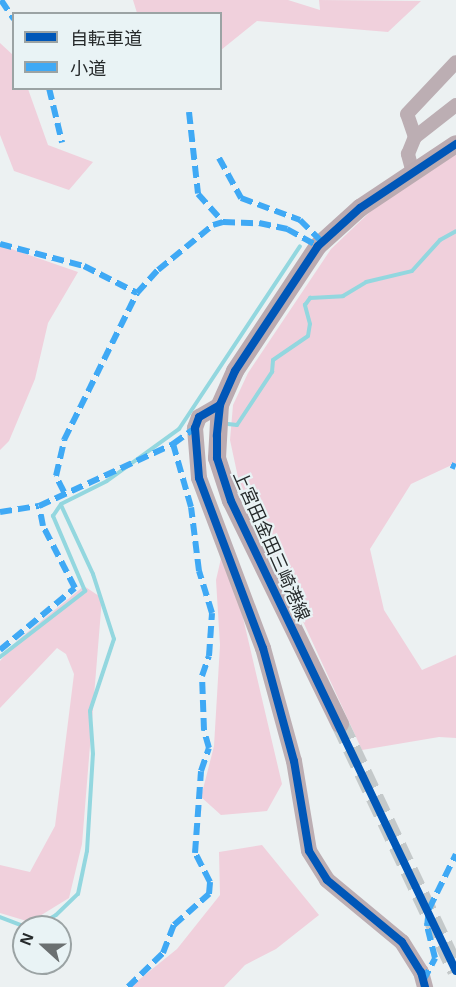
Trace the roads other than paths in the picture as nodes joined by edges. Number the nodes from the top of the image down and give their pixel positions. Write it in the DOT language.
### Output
graph roads {
  1 [pos="456,62"];
  2 [pos="456,105"];
  3 [pos="415,137"];
  4 [pos="456,144"];
  5 [pos="413,173"];
  6 [pos="220,405"];
  7 [pos="340,724"];
  8 [pos="425,987"];
  1 -- 3 [label="street"];
  2 -- 3 [label="street"];
  3 -- 5 [label="street"];
  4 -- 5 [label="main road, 上宮田金田三崎港線"];
  5 -- 6 [label="main road, 上宮田金田三崎港線"];
  6 -- 7 [label="main road, 上宮田金田三崎港線"];
  6 -- 8 [label="street"];
}
